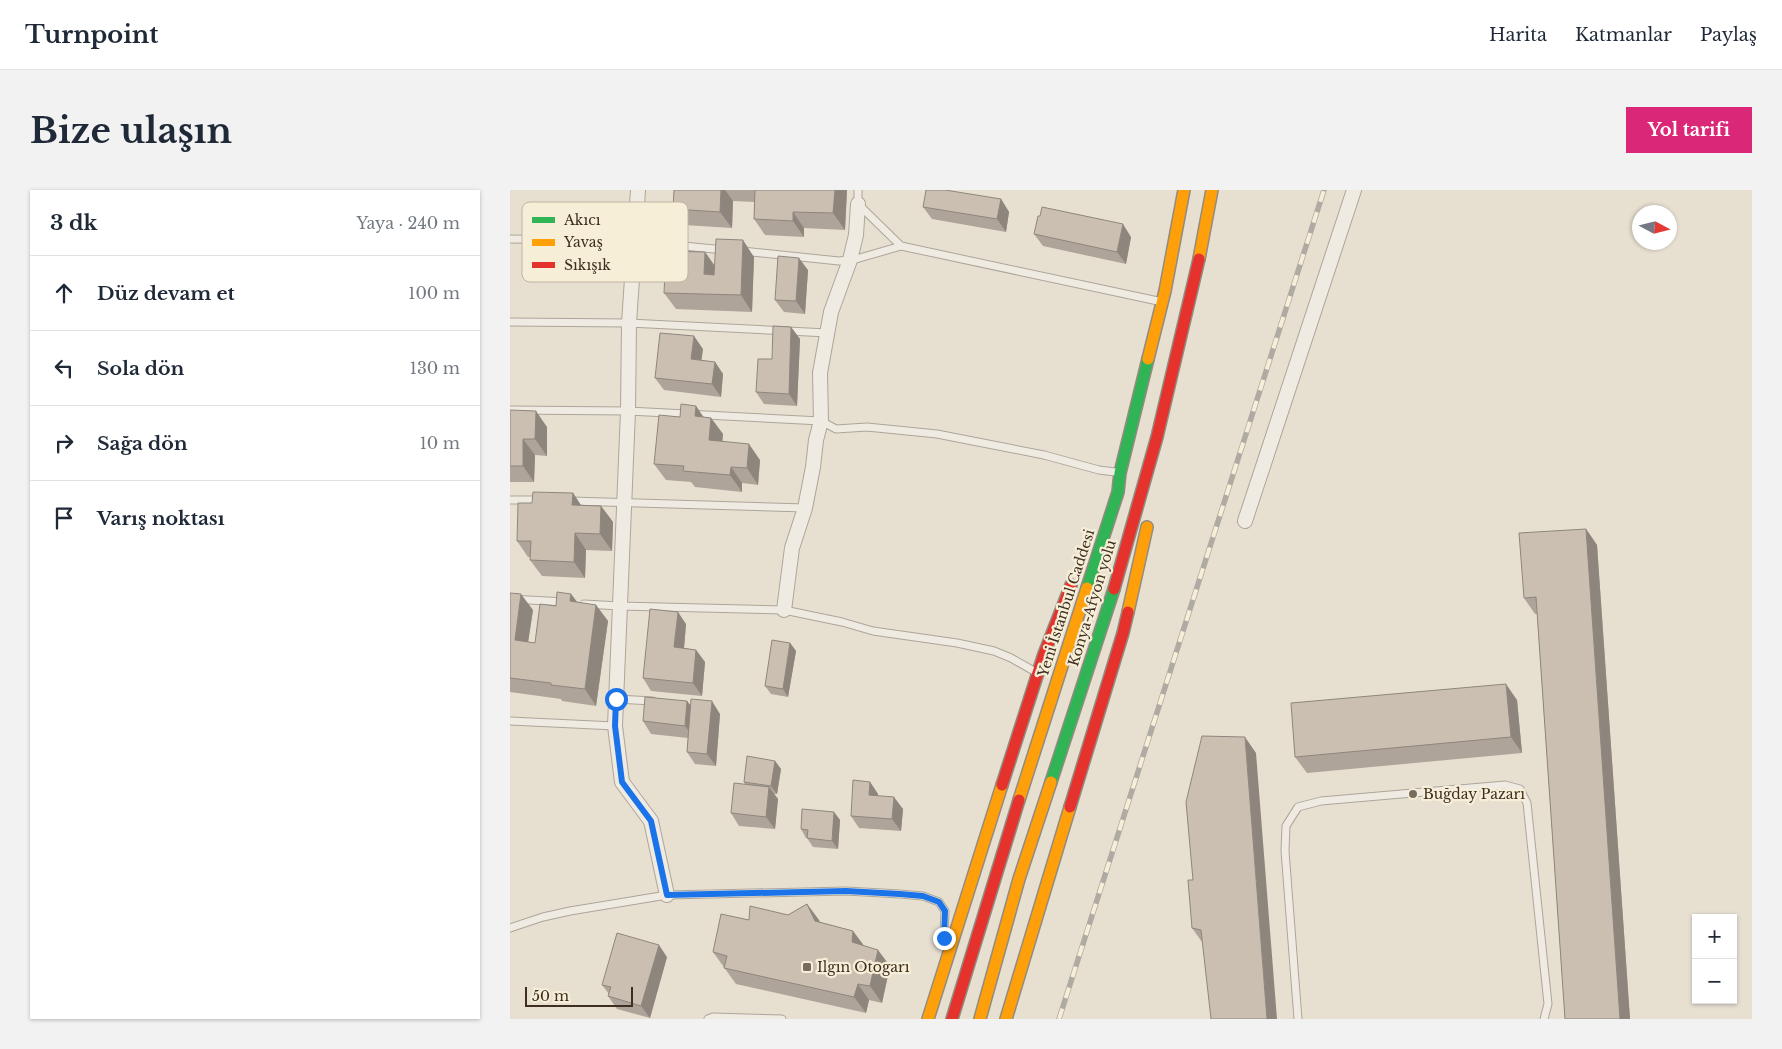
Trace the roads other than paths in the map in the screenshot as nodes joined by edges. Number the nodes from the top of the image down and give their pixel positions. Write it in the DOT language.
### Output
graph roads {
  1 [pos="1184,190"];
  2 [pos="1212,190"];
  3 [pos="1354,190"];
  4 [pos="858,197"];
  5 [pos="688,246"];
  6 [pos="901,246"];
  7 [pos="850,260"];
  8 [pos="632,282"];
  9 [pos="1163,302"];
  10 [pos="510,322"];
  11 [pos="629,323"];
  12 [pos="828,333"];
  13 [pos="510,410"];
  14 [pos="628,411"];
  15 [pos="821,421"];
  16 [pos="1157,436"];
  17 [pos="1120,473"];
  18 [pos="1108,487"];
  19 [pos="1153,491"];
  20 [pos="510,500"];
  21 [pos="548,500"];
  22 [pos="567,501"];
  23 [pos="624,502"];
  24 [pos="805,508"];
  25 [pos="1149,518"];
  26 [pos="1245,521"];
  27 [pos="1075,575"];
  28 [pos="510,599"];
  29 [pos="620,606"];
  30 [pos="784,610"];
  31 [pos="1039,674"];
  32 [pos="616,699"];
  33 [pos="662,702"];
  34 [pos="510,720"];
  35 [pos="615,726"];
  36 [pos="667,895"];
  37 [pos="939,902"];
  38 [pos="963,910"];
  39 [pos="510,928"];
  40 [pos="944,938"];
  41 [pos="708,1019"];
  42 [pos="782,1019"];
  43 [pos="928,1019"];
  44 [pos="952,1019"];
  45 [pos="980,1019"];
  46 [pos="1006,1019"];
  47 [pos="1298,1019"];
  48 [pos="1544,1019"];
  1 -- 9 [label="highway, Yeni İstanbul Caddesi"];
  2 -- 16 [label="highway, Konya-Afyon yolu"];
  3 -- 26 [label="street"];
  4 -- 6 [label="lane"];
  4 -- 7 [label="street"];
  5 -- 7 [label="lane"];
  6 -- 7 [label="lane"];
  6 -- 9 [label="lane"];
  7 -- 12 [label="street"];
  8 -- 11 [label="street"];
  9 -- 17 [label="highway, Yeni İstanbul Caddesi"];
  10 -- 11 [label="lane"];
  11 -- 12 [label="lane"];
  11 -- 14 [label="street"];
  12 -- 15 [label="street"];
  13 -- 14 [label="lane"];
  14 -- 15 [label="lane"];
  14 -- 23 [label="street"];
  15 -- 17 [label="lane"];
  15 -- 24 [label="street"];
  16 -- 19 [label="highway"];
  16 -- 45 [label="highway, Konya-Afyon yolu"];
  17 -- 18 [label="highway"];
  17 -- 44 [label="highway, Yeni İstanbul Caddesi"];
  20 -- 21 [label="lane"];
  22 -- 23 [label="lane"];
  23 -- 24 [label="lane"];
  23 -- 29 [label="street"];
  24 -- 30 [label="street"];
  25 -- 46 [label="highway"];
  27 -- 31 [label="highway"];
  28 -- 29 [label="lane"];
  29 -- 30 [label="lane"];
  29 -- 32 [label="street"];
  30 -- 31 [label="lane"];
  31 -- 38 [label="highway"];
  32 -- 33 [label="lane"];
  32 -- 35 [label="street"];
  34 -- 35 [label="lane"];
  35 -- 36 [label="street"];
  36 -- 37 [label="lane"];
  36 -- 39 [label="lane"];
  37 -- 38 [label="lane"];
  37 -- 40 [label="lane"];
  38 -- 43 [label="highway"];
  41 -- 42 [label="lane"];
  47 -- 48 [label="lane"];
}
